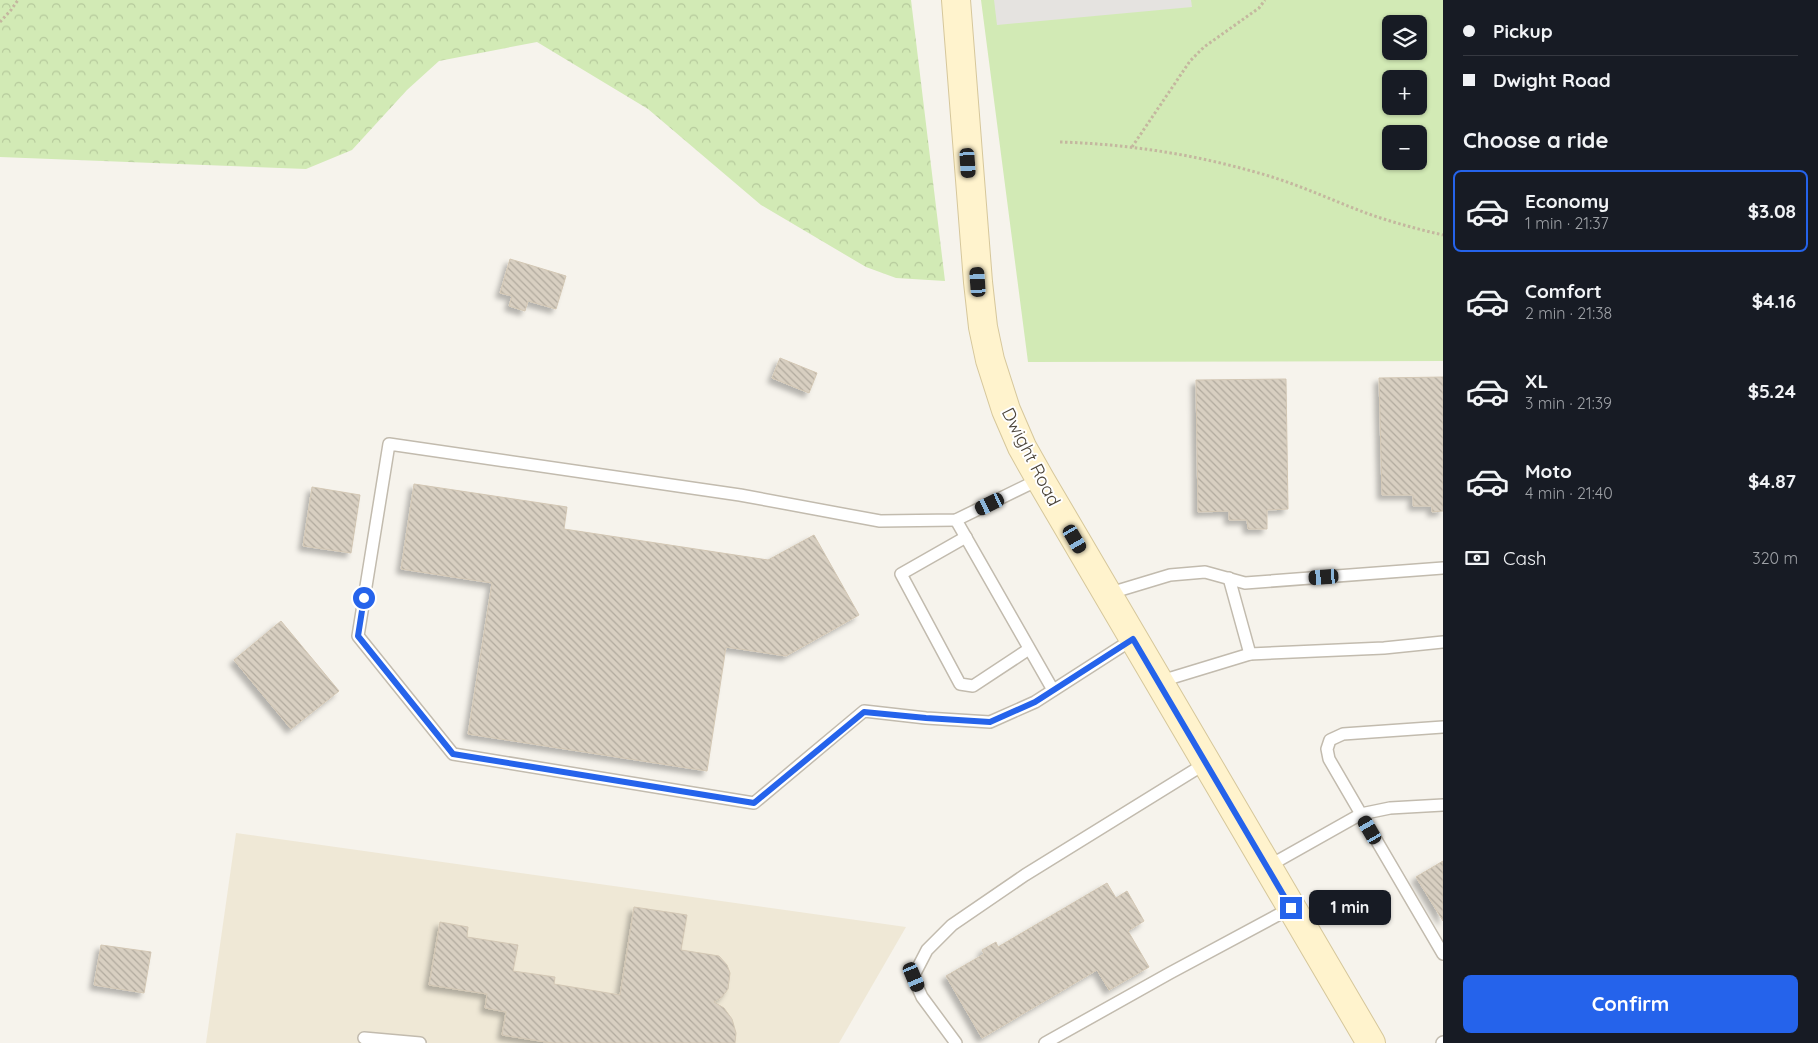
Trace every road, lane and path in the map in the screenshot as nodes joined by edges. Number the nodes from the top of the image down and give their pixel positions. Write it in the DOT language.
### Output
graph roads {
  1 [pos="18,0"];
  2 [pos="956,0"];
  3 [pos="1265,0"];
  4 [pos="0,22"];
  5 [pos="1060,142"];
  6 [pos="1132,147"];
  7 [pos="1443,235"];
  8 [pos="1040,479"];
  9 [pos="956,520"];
  10 [pos="966,537"];
  11 [pos="1443,568"];
  12 [pos="1229,578"];
  13 [pos="1107,594"];
  14 [pos="1133,639"];
  15 [pos="1443,642"];
  16 [pos="1030,649"];
  17 [pos="1250,654"];
  18 [pos="1158,682"];
  19 [pos="1053,690"];
  20 [pos="1443,727"];
  21 [pos="1206,763"];
  22 [pos="1443,805"];
  23 [pos="1361,814"];
  24 [pos="1266,867"];
  25 [pos="1291,908"];
  26 [pos="1443,954"];
  27 [pos="364,1038"];
  28 [pos="420,1043"];
  29 [pos="956,1043"];
  30 [pos="1045,1043"];
  31 [pos="1372,1043"];
  1 -- 4 [label="path"];
  2 -- 8 [label="main road, Dwight Road"];
  3 -- 6 [label="path"];
  5 -- 6 [label="path"];
  6 -- 7 [label="path"];
  8 -- 9 [label="lane"];
  8 -- 13 [label="main road, Dwight Road"];
  9 -- 10 [label="lane"];
  9 -- 19 [label="lane"];
  10 -- 16 [label="lane"];
  10 -- 16 [label="lane"];
  11 -- 12 [label="lane"];
  12 -- 13 [label="lane"];
  12 -- 17 [label="lane"];
  13 -- 14 [label="main road, Dwight Road"];
  14 -- 18 [label="main road, Dwight Road"];
  14 -- 19 [label="lane"];
  15 -- 17 [label="lane"];
  16 -- 19 [label="lane"];
  17 -- 18 [label="lane"];
  18 -- 21 [label="main road, Dwight Road"];
  20 -- 23 [label="lane"];
  21 -- 24 [label="main road, Dwight Road"];
  21 -- 29 [label="lane"];
  22 -- 23 [label="lane"];
  23 -- 24 [label="lane"];
  23 -- 26 [label="lane"];
  24 -- 25 [label="main road, Dwight Road"];
  25 -- 30 [label="lane"];
  25 -- 31 [label="main road, Dwight Road"];
  27 -- 28 [label="lane"];
}
